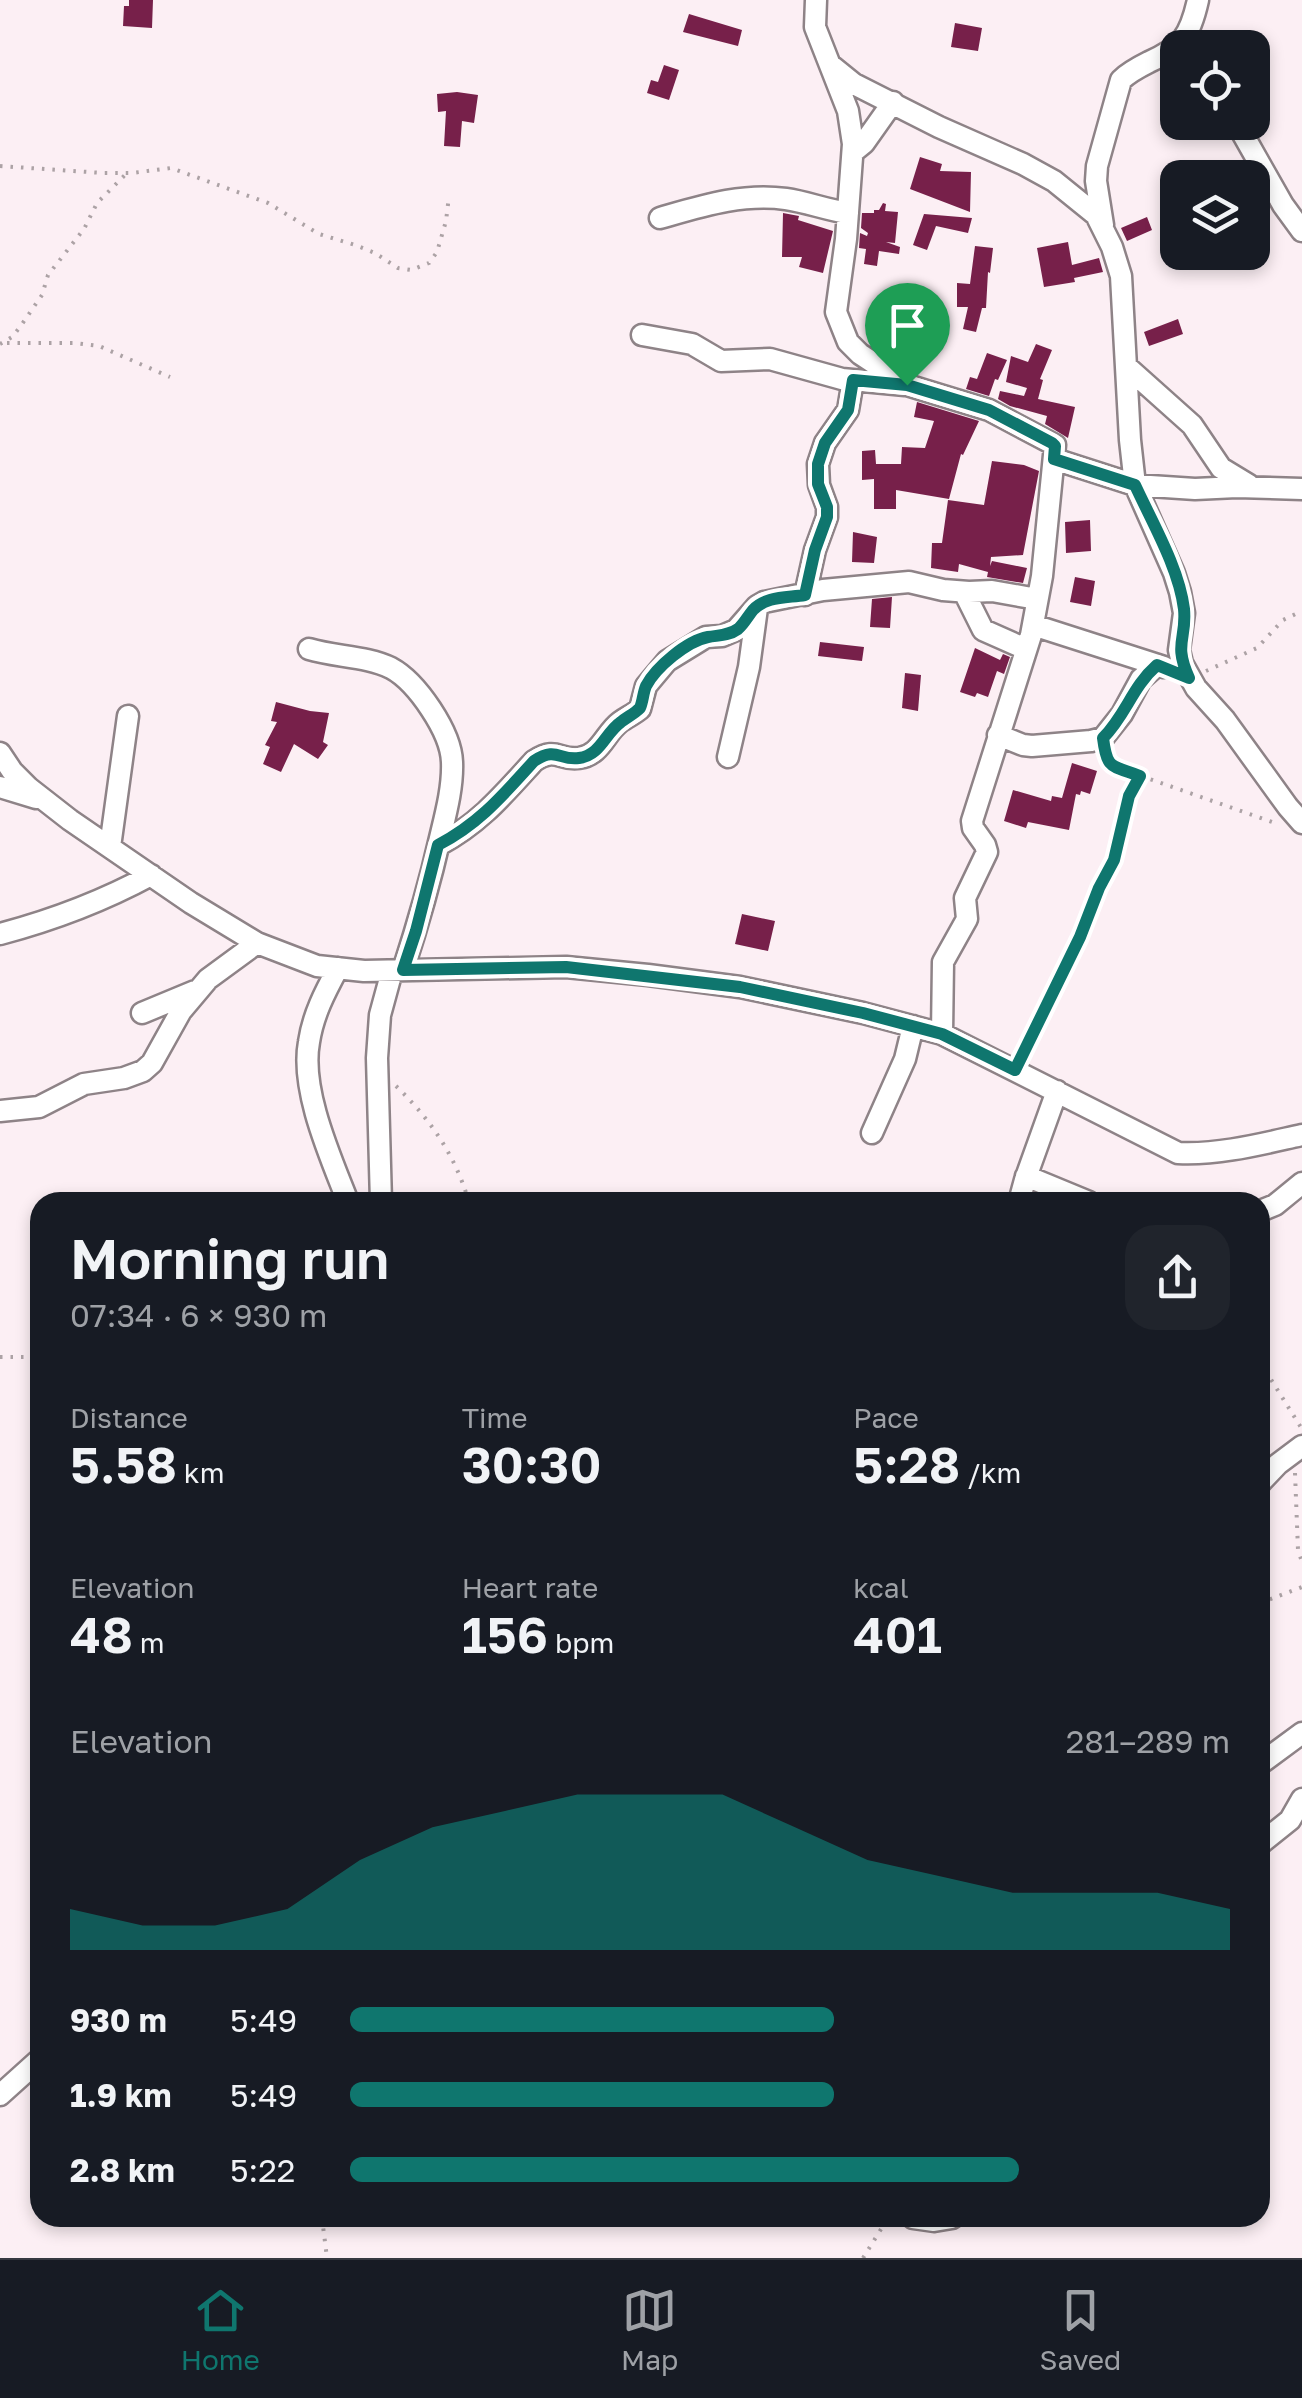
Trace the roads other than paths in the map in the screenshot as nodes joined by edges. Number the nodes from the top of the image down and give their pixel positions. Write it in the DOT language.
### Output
graph roads {
  1 [pos="816,0"];
  2 [pos="1198,0"];
  3 [pos="1192,30"];
  4 [pos="1160,56"];
  5 [pos="829,64"];
  6 [pos="893,102"];
  7 [pos="1246,140"];
  8 [pos="853,152"];
  9 [pos="848,212"];
  10 [pos="660,218"];
  11 [pos="1302,231"];
  12 [pos="1104,232"];
  13 [pos="642,335"];
  14 [pos="1126,366"];
  15 [pos="853,380"];
  16 [pos="907,385"];
  17 [pos="1054,459"];
  18 [pos="1135,485"];
  19 [pos="1254,488"];
  20 [pos="1302,489"];
  21 [pos="964,592"];
  22 [pos="805,595"];
  23 [pos="1038,598"];
  24 [pos="757,606"];
  25 [pos="1032,625"];
  26 [pos="309,649"];
  27 [pos="1026,649"];
  28 [pos="1157,665"];
  29 [pos="1189,678"];
  30 [pos="128,716"];
  31 [pos="998,735"];
  32 [pos="0,753"];
  33 [pos="728,756"];
  34 [pos="0,786"];
  35 [pos="44,800"];
  36 [pos="1298,826"];
  37 [pos="438,845"];
  38 [pos="110,847"];
  39 [pos="151,875"];
  40 [pos="0,934"];
  41 [pos="257,942"];
  42 [pos="338,968"];
  43 [pos="397,970"];
  44 [pos="200,989"];
  45 [pos="142,1013"];
  46 [pos="913,1026"];
  47 [pos="942,1034"];
  48 [pos="1057,1091"];
  49 [pos="0,1111"];
  50 [pos="872,1133"];
  51 [pos="1302,1135"];
  52 [pos="1026,1176"];
  53 [pos="1302,1183"];
  54 [pos="344,1192"];
  55 [pos="380,1192"];
  56 [pos="1022,1192"];
  57 [pos="1065,1192"];
  58 [pos="1270,1206"];
  59 [pos="1298,1449"];
  60 [pos="1270,1472"];
  61 [pos="1302,1733"];
  62 [pos="1270,1757"];
  63 [pos="1302,1798"];
  64 [pos="1270,1836"];
  65 [pos="30,2068"];
  66 [pos="0,2095"];
  1 -- 5 [label="street"];
  2 -- 3 [label="street"];
  4 -- 12 [label="street"];
  5 -- 6 [label="street"];
  5 -- 8 [label="street"];
  6 -- 8 [label="street"];
  6 -- 12 [label="street"];
  7 -- 11 [label="street"];
  8 -- 9 [label="street"];
  9 -- 10 [label="street"];
  9 -- 16 [label="street"];
  12 -- 14 [label="street"];
  13 -- 15 [label="street"];
  14 -- 18 [label="street"];
  14 -- 19 [label="street"];
  15 -- 16 [label="street"];
  15 -- 22 [label="street"];
  16 -- 17 [label="street"];
  17 -- 18 [label="street"];
  17 -- 23 [label="street"];
  18 -- 19 [label="street"];
  18 -- 29 [label="street"];
  19 -- 20 [label="street"];
  21 -- 22 [label="street"];
  21 -- 23 [label="street"];
  21 -- 27 [label="street"];
  22 -- 24 [label="street"];
  23 -- 25 [label="street"];
  24 -- 33 [label="street"];
  24 -- 37 [label="street"];
  25 -- 27 [label="street"];
  25 -- 28 [label="street"];
  26 -- 37 [label="street"];
  27 -- 31 [label="street"];
  28 -- 29 [label="street"];
  28 -- 31 [label="street"];
  29 -- 36 [label="street"];
  30 -- 38 [label="street"];
  31 -- 47 [label="street"];
  32 -- 35 [label="street"];
  34 -- 35 [label="street"];
  35 -- 38 [label="street"];
  37 -- 43 [label="street"];
  38 -- 39 [label="street"];
  39 -- 40 [label="street"];
  39 -- 41 [label="street"];
  41 -- 42 [label="street"];
  41 -- 44 [label="street"];
  42 -- 43 [label="street"];
  42 -- 54 [label="street"];
  43 -- 46 [label="street"];
  43 -- 55 [label="street"];
  44 -- 45 [label="street"];
  44 -- 49 [label="street"];
  46 -- 47 [label="street"];
  46 -- 50 [label="street"];
  47 -- 48 [label="street"];
  48 -- 51 [label="street"];
  48 -- 52 [label="street"];
  52 -- 56 [label="street"];
  52 -- 57 [label="street"];
  53 -- 58 [label="street"];
  59 -- 60 [label="street"];
  61 -- 62 [label="street"];
  63 -- 64 [label="street"];
  65 -- 66 [label="street"];
}
